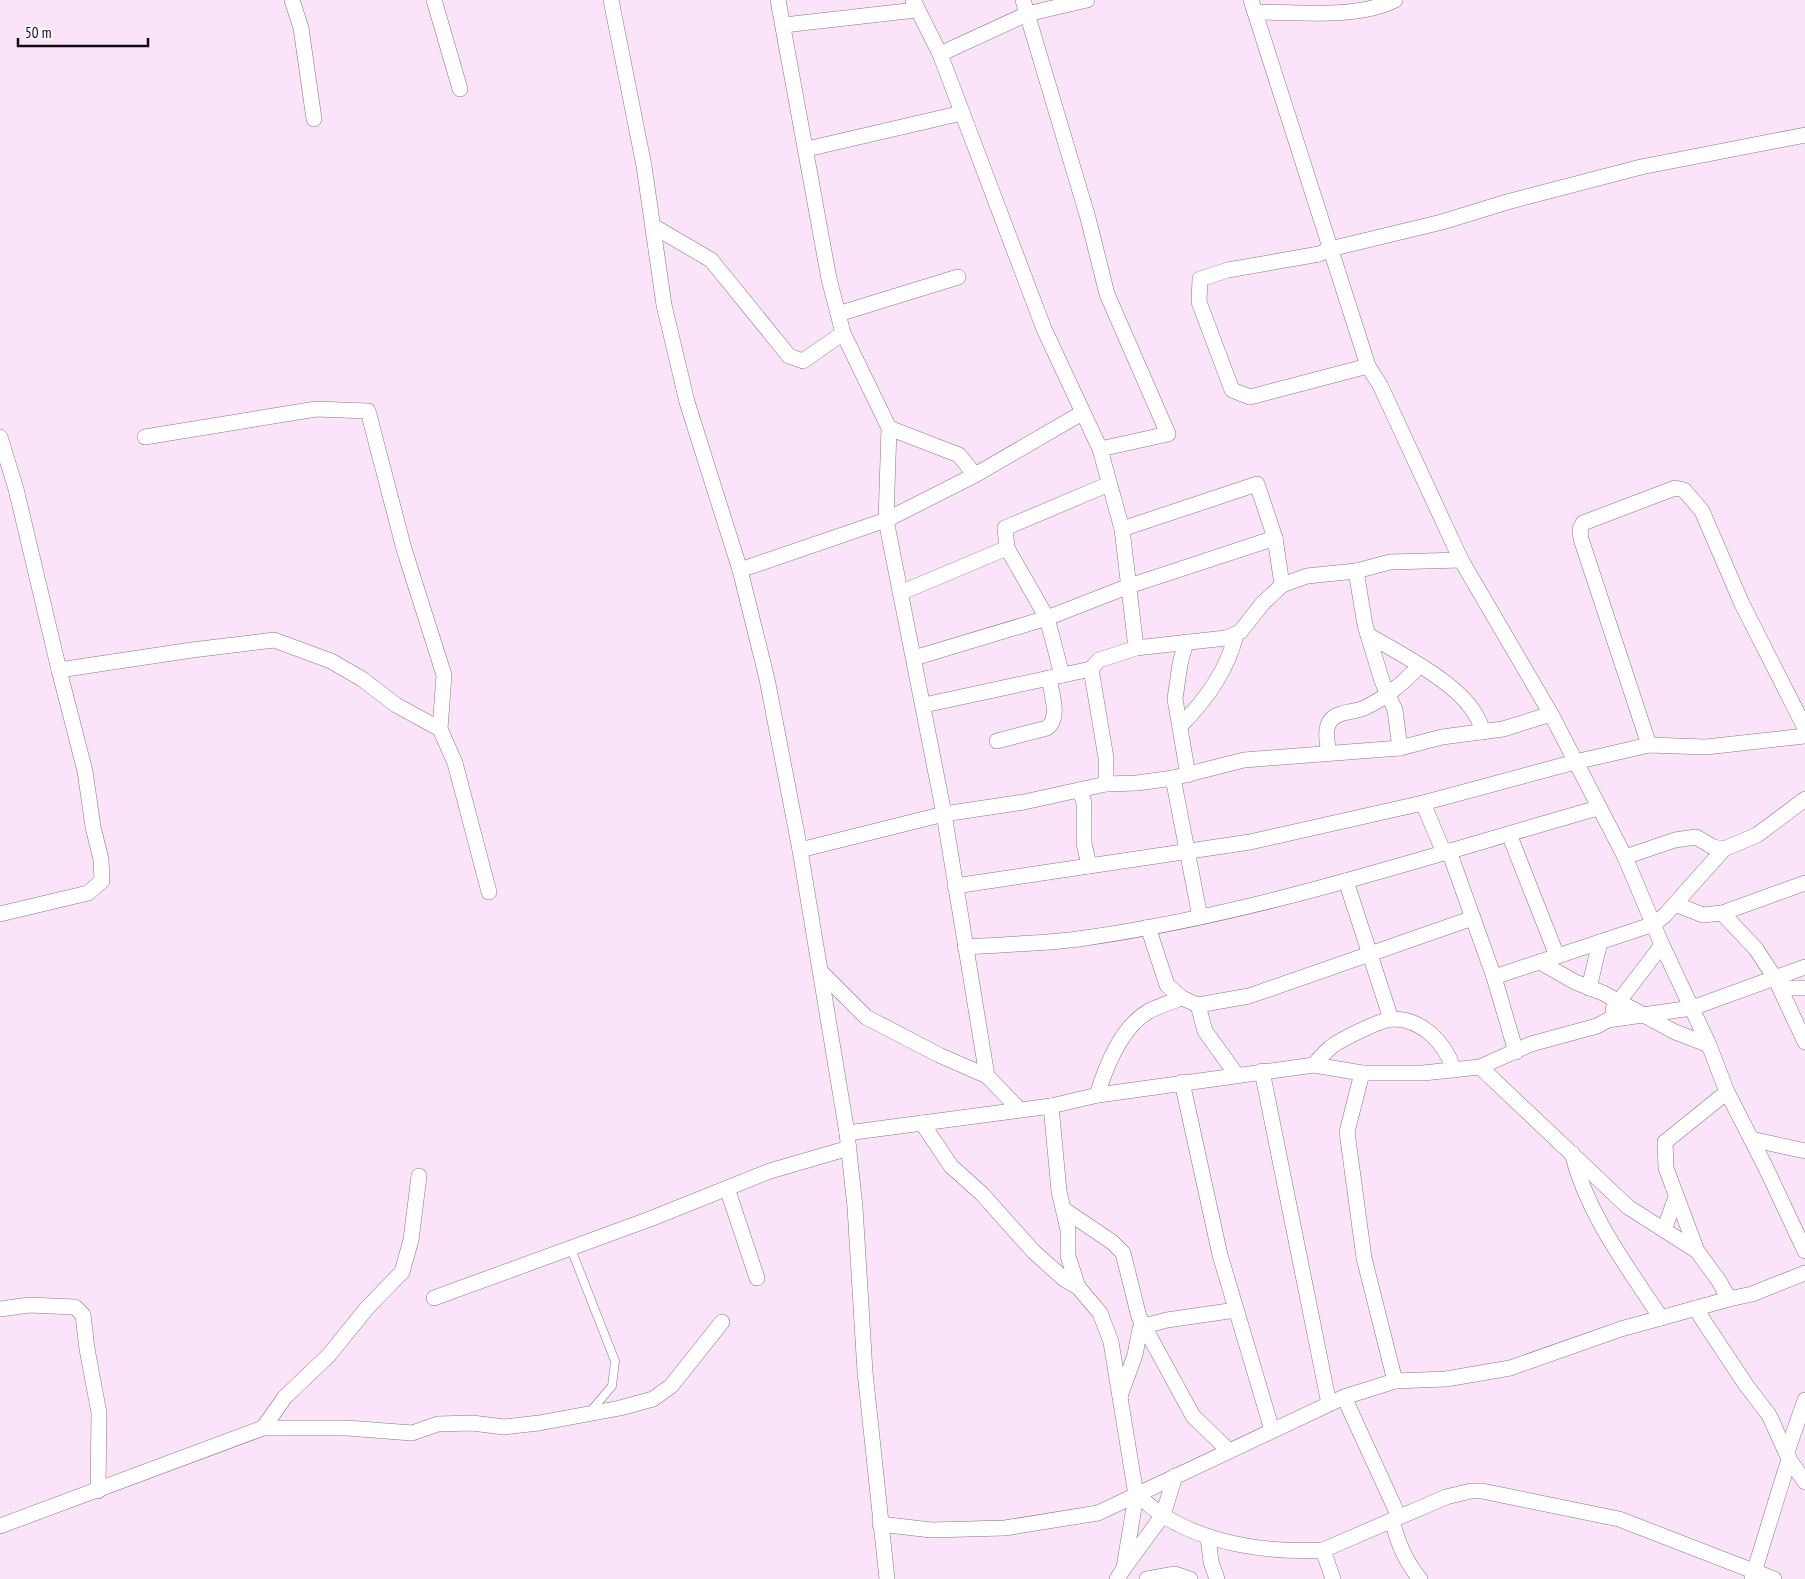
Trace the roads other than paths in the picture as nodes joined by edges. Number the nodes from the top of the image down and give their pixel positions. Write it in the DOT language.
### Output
graph roads {
  1 [pos="292,0"];
  2 [pos="434,0"];
  3 [pos="611,0"];
  4 [pos="778,0"];
  5 [pos="1087,0"];
  6 [pos="1395,0"];
  7 [pos="914,5"];
  8 [pos="1253,6"];
  9 [pos="1025,7"];
  10 [pos="784,25"];
  11 [pos="940,54"];
  12 [pos="460,89"];
  13 [pos="962,113"];
  14 [pos="314,119"];
  15 [pos="1805,135"];
  16 [pos="806,148"];
  17 [pos="653,226"];
  18 [pos="1330,249"];
  19 [pos="958,277"];
  20 [pos="838,314"];
  21 [pos="843,333"];
  22 [pos="1368,366"];
  23 [pos="1082,413"];
  24 [pos="889,428"];
  25 [pos="0,437"];
  26 [pos="145,437"];
  27 [pos="1100,449"];
  28 [pos="976,474"];
  29 [pos="1110,484"];
  30 [pos="886,520"];
  31 [pos="1122,529"];
  32 [pos="1275,538"];
  33 [pos="1007,548"];
  34 [pos="1461,560"];
  35 [pos="740,570"];
  36 [pos="1356,571"];
  37 [pos="1282,584"];
  38 [pos="1128,586"];
  39 [pos="900,593"];
  40 [pos="1047,618"];
  41 [pos="1236,634"];
  42 [pos="1368,635"];
  43 [pos="1186,642"];
  44 [pos="1136,648"];
  45 [pos="914,658"];
  46 [pos="1419,666"];
  47 [pos="1092,669"];
  48 [pos="59,670"];
  49 [pos="1056,676"];
  50 [pos="1388,693"];
  51 [pos="924,705"];
  52 [pos="1551,714"];
  53 [pos="1180,726"];
  54 [pos="1805,728"];
  55 [pos="440,729"];
  56 [pos="1483,732"];
  57 [pos="997,741"];
  58 [pos="1649,745"];
  59 [pos="1400,748"];
  60 [pos="1329,753"];
  61 [pos="1575,762"];
  62 [pos="1180,777"];
  63 [pos="1106,784"];
  64 [pos="1080,790"];
  65 [pos="1805,799"];
  66 [pos="1423,803"];
  67 [pos="1598,808"];
  68 [pos="944,814"];
  69 [pos="1509,834"];
  70 [pos="1724,849"];
  71 [pos="800,850"];
  72 [pos="1188,851"];
  73 [pos="1446,852"];
  74 [pos="1625,857"];
  75 [pos="1088,866"];
  76 [pos="1346,881"];
  77 [pos="1805,883"];
  78 [pos="955,886"];
  79 [pos="489,892"];
  80 [pos="1675,904"];
  81 [pos="1722,913"];
  82 [pos="0,914"];
  83 [pos="1200,916"];
  84 [pos="1473,918"];
  85 [pos="1654,924"];
  86 [pos="1148,926"];
  87 [pos="1600,942"];
  88 [pos="1662,945"];
  89 [pos="965,947"];
  90 [pos="1370,953"];
  91 [pos="1557,956"];
  92 [pos="1540,962"];
  93 [pos="1805,967"];
  94 [pos="821,972"];
  95 [pos="1494,977"];
  96 [pos="1777,983"];
  97 [pos="1589,988"];
  98 [pos="1805,988"];
  99 [pos="1182,998"];
  100 [pos="1617,1001"];
  101 [pos="1198,1005"];
  102 [pos="1692,1008"];
  103 [pos="1642,1015"];
  104 [pos="1391,1018"];
  105 [pos="1608,1020"];
  106 [pos="1805,1042"];
  107 [pos="1709,1045"];
  108 [pos="1516,1052"];
  109 [pos="1314,1065"];
  110 [pos="1480,1067"];
  111 [pos="1454,1070"];
  112 [pos="1262,1071"];
  113 [pos="1362,1073"];
  114 [pos="1236,1074"];
  115 [pos="987,1076"];
  116 [pos="1182,1082"];
  117 [pos="1727,1092"];
  118 [pos="1098,1095"];
  119 [pos="1051,1106"];
  120 [pos="1019,1109"];
  121 [pos="922,1122"];
  122 [pos="1751,1139"];
  123 [pos="848,1140"];
  124 [pos="1805,1151"];
  125 [pos="1572,1154"];
  126 [pos="420,1176"];
  127 [pos="727,1188"];
  128 [pos="1676,1197"];
  129 [pos="1066,1211"];
  130 [pos="1664,1230"];
  131 [pos="571,1249"];
  132 [pos="1697,1251"];
  133 [pos="1805,1251"];
  134 [pos="1805,1273"];
  135 [pos="757,1278"];
  136 [pos="1078,1287"];
  137 [pos="434,1298"];
  138 [pos="1729,1299"];
  139 [pos="1695,1308"];
  140 [pos="0,1309"];
  141 [pos="1236,1310"];
  142 [pos="1661,1318"];
  143 [pos="722,1322"];
  144 [pos="1144,1326"];
  145 [pos="1395,1381"];
  146 [pos="1344,1397"];
  147 [pos="1120,1398"];
  148 [pos="1805,1400"];
  149 [pos="1329,1404"];
  150 [pos="589,1414"];
  151 [pos="263,1428"];
  152 [pos="1272,1430"];
  153 [pos="1228,1450"];
  154 [pos="1788,1455"];
  155 [pos="1175,1476"];
  156 [pos="1805,1482"];
  157 [pos="98,1491"];
  158 [pos="1136,1495"];
  159 [pos="1162,1515"];
  160 [pos="1396,1519"];
  161 [pos="880,1524"];
  162 [pos="0,1526"];
  163 [pos="1208,1537"];
  164 [pos="1323,1550"];
  165 [pos="1121,1574"];
  166 [pos="1754,1575"];
  167 [pos="887,1579"];
  168 [pos="1147,1579"];
  169 [pos="1190,1579"];
  170 [pos="1217,1579"];
  171 [pos="1333,1579"];
  172 [pos="1420,1579"];
  173 [pos="1774,1579"];
  1 -- 14 [label="street"];
  2 -- 12 [label="street"];
  3 -- 17 [label="street"];
  4 -- 10 [label="street"];
  5 -- 9 [label="street"];
  6 -- 8 [label="street"];
  7 -- 10 [label="street"];
  7 -- 11 [label="street"];
  8 -- 18 [label="street"];
  9 -- 11 [label="street"];
  9 -- 27 [label="street"];
  10 -- 16 [label="street"];
  11 -- 13 [label="street"];
  13 -- 16 [label="street"];
  13 -- 23 [label="street"];
  15 -- 18 [label="street"];
  16 -- 20 [label="street"];
  17 -- 21 [label="street"];
  17 -- 35 [label="street"];
  18 -- 22 [label="street"];
  18 -- 22 [label="street"];
  19 -- 20 [label="street"];
  20 -- 21 [label="street"];
  21 -- 24 [label="street"];
  22 -- 34 [label="street"];
  23 -- 27 [label="street"];
  23 -- 28 [label="street"];
  24 -- 28 [label="street"];
  24 -- 30 [label="street"];
  25 -- 48 [label="street"];
  26 -- 55 [label="street"];
  27 -- 29 [label="street"];
  28 -- 30 [label="street"];
  29 -- 31 [label="street"];
  29 -- 33 [label="street"];
  30 -- 35 [label="street"];
  30 -- 39 [label="street"];
  31 -- 32 [label="street"];
  31 -- 38 [label="street"];
  32 -- 37 [label="street"];
  32 -- 38 [label="street"];
  33 -- 39 [label="street"];
  33 -- 40 [label="street"];
  34 -- 36 [label="street"];
  34 -- 52 [label="street"];
  35 -- 71 [label="street"];
  36 -- 37 [label="street"];
  36 -- 42 [label="street"];
  37 -- 41 [label="street"];
  38 -- 40 [label="street"];
  38 -- 44 [label="street"];
  39 -- 45 [label="street"];
  40 -- 45 [label="street"];
  40 -- 49 [label="street"];
  41 -- 43 [label="street"];
  41 -- 53 [label="street"];
  42 -- 46 [label="street"];
  42 -- 50 [label="street"];
  43 -- 44 [label="street"];
  43 -- 53 [label="street"];
  44 -- 47 [label="street"];
  45 -- 51 [label="street"];
  46 -- 50 [label="street"];
  46 -- 56 [label="street"];
  47 -- 49 [label="street"];
  47 -- 63 [label="street"];
  48 -- 55 [label="street"];
  48 -- 82 [label="street"];
  49 -- 51 [label="street"];
  49 -- 57 [label="street"];
  50 -- 59 [label="street"];
  50 -- 60 [label="street"];
  51 -- 68 [label="street"];
  52 -- 56 [label="street"];
  52 -- 61 [label="street"];
  53 -- 62 [label="street"];
  54 -- 58 [label="street"];
  54 -- 58 [label="street"];
  55 -- 79 [label="street"];
  56 -- 59 [label="street"];
  58 -- 61 [label="street"];
  59 -- 60 [label="street"];
  60 -- 62 [label="street"];
  61 -- 66 [label="street"];
  61 -- 67 [label="street"];
  62 -- 63 [label="street"];
  62 -- 72 [label="street"];
  63 -- 64 [label="street"];
  64 -- 68 [label="street"];
  64 -- 75 [label="street"];
  65 -- 70 [label="street"];
  66 -- 72 [label="street"];
  66 -- 73 [label="street"];
  67 -- 69 [label="street"];
  67 -- 74 [label="street"];
  68 -- 71 [label="street"];
  68 -- 78 [label="street"];
  69 -- 73 [label="street"];
  69 -- 91 [label="street"];
  70 -- 74 [label="street"];
  70 -- 80 [label="street"];
  71 -- 94 [label="street"];
  72 -- 75 [label="street"];
  72 -- 83 [label="street"];
  73 -- 76 [label="street"];
  73 -- 84 [label="street"];
  74 -- 85 [label="street"];
  75 -- 78 [label="street"];
  76 -- 83 [label="street"];
  76 -- 90 [label="street"];
  77 -- 81 [label="street"];
  78 -- 89 [label="street"];
  80 -- 81 [label="street"];
  80 -- 85 [label="street"];
  81 -- 96 [label="street"];
  83 -- 86 [label="street"];
  84 -- 90 [label="street"];
  84 -- 95 [label="street"];
  85 -- 87 [label="street"];
  85 -- 88 [label="street"];
  86 -- 89 [label="street"];
  86 -- 99 [label="street"];
  87 -- 91 [label="street"];
  87 -- 97 [label="street"];
  88 -- 100 [label="street"];
  88 -- 102 [label="street"];
  89 -- 115 [label="street"];
  90 -- 101 [label="street"];
  90 -- 104 [label="street"];
  91 -- 92 [label="street"];
  92 -- 95 [label="street"];
  92 -- 97 [label="street"];
  93 -- 96 [label="street"];
  94 -- 115 [label="street"];
  94 -- 123 [label="street"];
  95 -- 108 [label="street"];
  96 -- 98 [label="street"];
  96 -- 102 [label="street"];
  96 -- 106 [label="street"];
  97 -- 100 [label="street"];
  99 -- 101 [label="street"];
  99 -- 118 [label="street"];
  100 -- 103 [label="street"];
  100 -- 105 [label="street"];
  101 -- 114 [label="street"];
  102 -- 103 [label="street"];
  102 -- 107 [label="street"];
  103 -- 105 [label="street"];
  103 -- 107 [label="street"];
  104 -- 109 [label="street"];
  104 -- 111 [label="street"];
  105 -- 108 [label="street"];
  107 -- 117 [label="street"];
  108 -- 110 [label="street"];
  109 -- 112 [label="street"];
  109 -- 113 [label="street"];
  110 -- 111 [label="street"];
  110 -- 125 [label="street"];
  111 -- 113 [label="street"];
  112 -- 114 [label="street"];
  112 -- 149 [label="street"];
  113 -- 145 [label="street"];
  114 -- 116 [label="street"];
  115 -- 120 [label="street"];
  116 -- 118 [label="street"];
  116 -- 141 [label="street"];
  117 -- 122 [label="street"];
  117 -- 128 [label="street"];
  118 -- 119 [label="street"];
  119 -- 120 [label="street"];
  119 -- 129 [label="street"];
  120 -- 121 [label="street"];
  121 -- 123 [label="street"];
  121 -- 136 [label="street"];
  122 -- 124 [label="street"];
  122 -- 133 [label="street"];
  123 -- 127 [label="street"];
  123 -- 161 [label="street"];
  125 -- 130 [label="street"];
  125 -- 142 [label="street"];
  126 -- 151 [label="street"];
  127 -- 131 [label="street"];
  127 -- 135 [label="street"];
  128 -- 130 [label="street"];
  128 -- 132 [label="street"];
  129 -- 136 [label="street"];
  129 -- 144 [label="street"];
  130 -- 132 [label="street"];
  131 -- 137 [label="street"];
  131 -- 150 [label="lane"];
  132 -- 138 [label="street"];
  134 -- 138 [label="street"];
  136 -- 147 [label="street"];
  138 -- 139 [label="street"];
  139 -- 142 [label="street"];
  139 -- 154 [label="street"];
  140 -- 157 [label="street"];
  141 -- 144 [label="street"];
  141 -- 152 [label="street"];
  142 -- 145 [label="street"];
  143 -- 150 [label="street"];
  144 -- 147 [label="street"];
  144 -- 153 [label="street"];
  145 -- 146 [label="street"];
  146 -- 149 [label="street"];
  146 -- 160 [label="street"];
  147 -- 158 [label="street"];
  148 -- 154 [label="street"];
  149 -- 152 [label="street"];
  150 -- 151 [label="street"];
  151 -- 157 [label="street"];
  152 -- 153 [label="street"];
  153 -- 155 [label="street"];
  154 -- 156 [label="street"];
  154 -- 166 [label="street"];
  155 -- 158 [label="street"];
  155 -- 159 [label="street"];
  157 -- 162 [label="street"];
  158 -- 159 [label="street"];
  158 -- 161 [label="street"];
  158 -- 165 [label="street"];
  159 -- 163 [label="street"];
  159 -- 165 [label="street"];
  160 -- 164 [label="street"];
  160 -- 166 [label="street"];
  160 -- 172 [label="street"];
  161 -- 167 [label="street"];
  163 -- 164 [label="street"];
  163 -- 170 [label="street"];
  164 -- 171 [label="street"];
  166 -- 173 [label="street"];
  168 -- 169 [label="street"];
}
